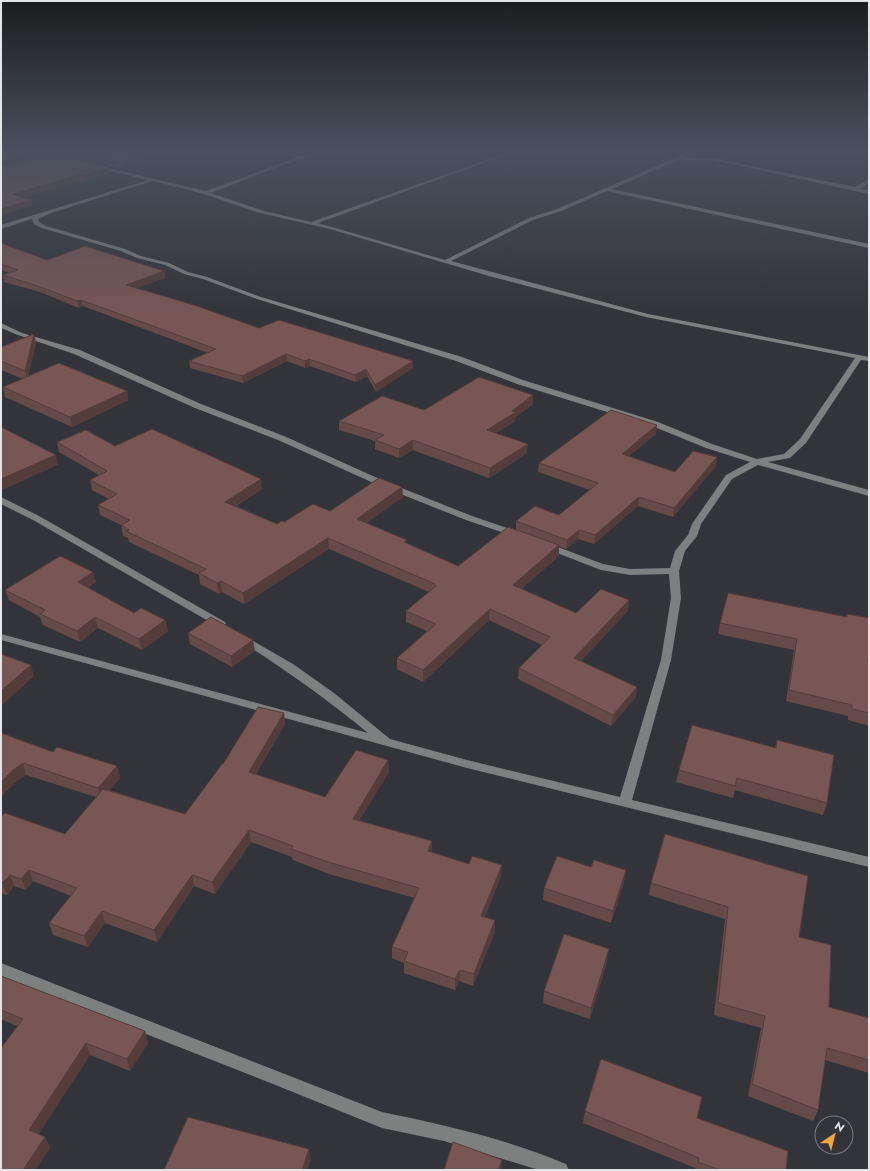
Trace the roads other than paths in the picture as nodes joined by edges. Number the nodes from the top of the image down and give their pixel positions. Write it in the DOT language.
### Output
graph roads {
  1 [pos="74,205"];
  2 [pos="240,205"];
  3 [pos="367,205"];
  4 [pos="570,205"];
  5 [pos="677,205"];
  6 [pos="38,216"];
  7 [pos="313,224"];
  8 [pos="1,227"];
  9 [pos="869,246"];
  10 [pos="445,262"];
  11 [pos="1,325"];
  12 [pos="859,357"];
  13 [pos="869,359"];
  14 [pos="757,462"];
  15 [pos="869,493"];
  16 [pos="1,500"];
  17 [pos="522,536"];
  18 [pos="536,542"];
  19 [pos="674,571"];
  20 [pos="1,637"];
  21 [pos="387,742"];
  22 [pos="625,803"];
  23 [pos="869,862"];
  24 [pos="1,970"];
  25 [pos="560,1170"];
  1 -- 6 [label="street"];
  2 -- 7 [label="street"];
  3 -- 7 [label="street"];
  4 -- 10 [label="street"];
  5 -- 9 [label="street"];
  6 -- 8 [label="street"];
  6 -- 14 [label="street"];
  7 -- 10 [label="street"];
  10 -- 12 [label="street"];
  11 -- 17 [label="street"];
  12 -- 13 [label="street"];
  12 -- 14 [label="street"];
  14 -- 15 [label="street"];
  14 -- 19 [label="street"];
  16 -- 21 [label="street"];
  18 -- 19 [label="street"];
  19 -- 22 [label="street"];
  20 -- 21 [label="street"];
  21 -- 22 [label="street"];
  22 -- 23 [label="street"];
  24 -- 25 [label="street"];
}
